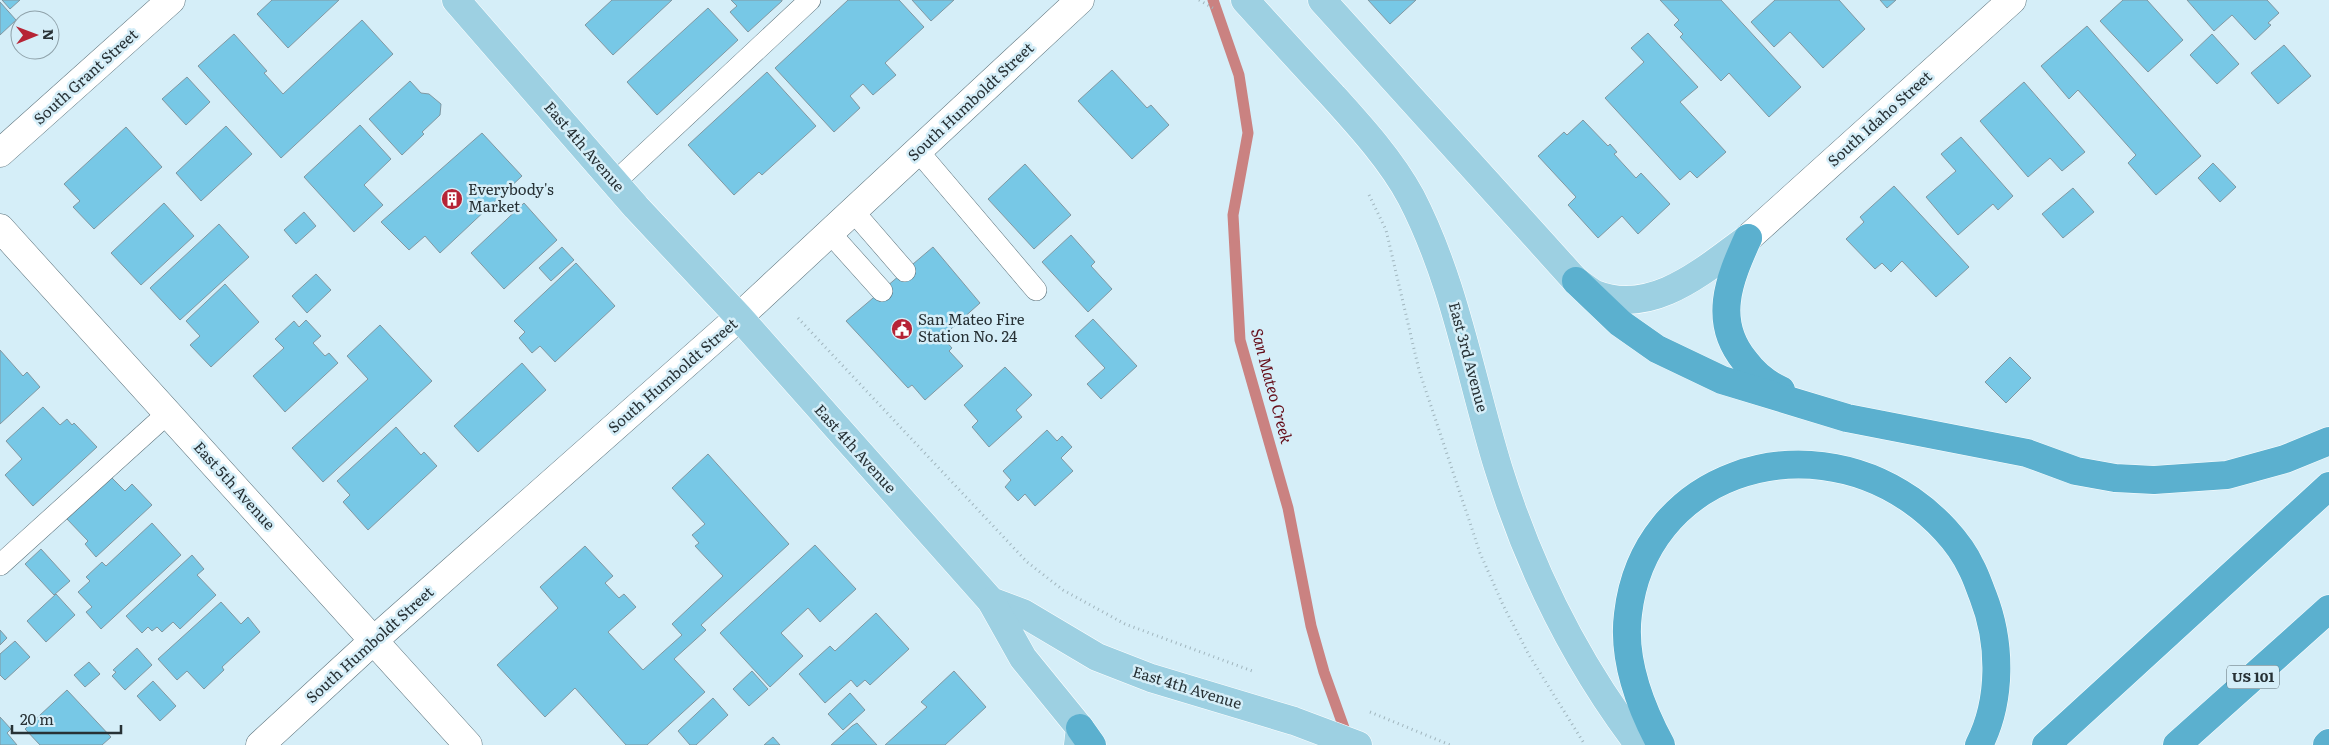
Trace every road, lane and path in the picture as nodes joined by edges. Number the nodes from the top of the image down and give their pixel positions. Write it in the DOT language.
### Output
graph roads {
  1 [pos="171,0"];
  2 [pos="456,0"];
  3 [pos="810,0"];
  4 [pos="1080,0"];
  5 [pos="1245,0"];
  6 [pos="1322,0"];
  7 [pos="2012,0"];
  8 [pos="918,151"];
  9 [pos="0,153"];
  10 [pos="615,182"];
  11 [pos="1367,192"];
  12 [pos="853,211"];
  13 [pos="0,228"];
  14 [pos="830,233"];
  15 [pos="1748,238"];
  16 [pos="905,271"];
  17 [pos="1576,281"];
  18 [pos="1036,290"];
  19 [pos="882,291"];
  20 [pos="739,317"];
  21 [pos="798,318"];
  22 [pos="168,413"];
  23 [pos="1847,418"];
  24 [pos="2329,441"];
  25 [pos="2329,486"];
  26 [pos="0,565"];
  27 [pos="990,601"];
  28 [pos="2329,608"];
  29 [pos="373,641"];
  30 [pos="1264,676"];
  31 [pos="1390,719"];
  32 [pos="1083,739"];
  33 [pos="260,745"];
  34 [pos="468,745"];
  35 [pos="1358,745"];
  36 [pos="1450,745"];
  37 [pos="1585,745"];
  38 [pos="1639,745"];
  39 [pos="1662,745"];
  40 [pos="1979,745"];
  41 [pos="2046,745"];
  42 [pos="2177,745"];
  1 -- 9 [label="street, South Grant Street"];
  2 -- 10 [label="main road, East 4th Avenue"];
  3 -- 10 [label="lane"];
  4 -- 8 [label="street, South Humboldt Street"];
  5 -- 38 [label="main road, East 3rd Avenue"];
  6 -- 17 [label="main road"];
  7 -- 15 [label="street, South Idaho Street"];
  8 -- 12 [label="street, South Humboldt Street"];
  8 -- 18 [label="lane"];
  10 -- 20 [label="main road, East 4th Avenue"];
  11 -- 37 [label="path"];
  12 -- 14 [label="street, South Humboldt Street"];
  12 -- 16 [label="lane"];
  13 -- 22 [label="street, East 5th Avenue"];
  14 -- 19 [label="lane"];
  14 -- 20 [label="street, South Humboldt Street"];
  15 -- 17 [label="main road"];
  15 -- 23 [label="highway"];
  17 -- 23 [label="highway"];
  20 -- 27 [label="main road, East 4th Avenue"];
  20 -- 29 [label="street, South Humboldt Street"];
  21 -- 30 [label="path"];
  22 -- 26 [label="lane"];
  22 -- 29 [label="street, East 5th Avenue"];
  23 -- 24 [label="highway"];
  25 -- 41 [label="highway"];
  27 -- 32 [label="main road"];
  27 -- 35 [label="main road, East 4th Avenue"];
  28 -- 42 [label="highway, US 101"];
  29 -- 33 [label="street, South Humboldt Street"];
  29 -- 34 [label="street, East 5th Avenue"];
  31 -- 36 [label="path"];
  39 -- 40 [label="highway"];
}
